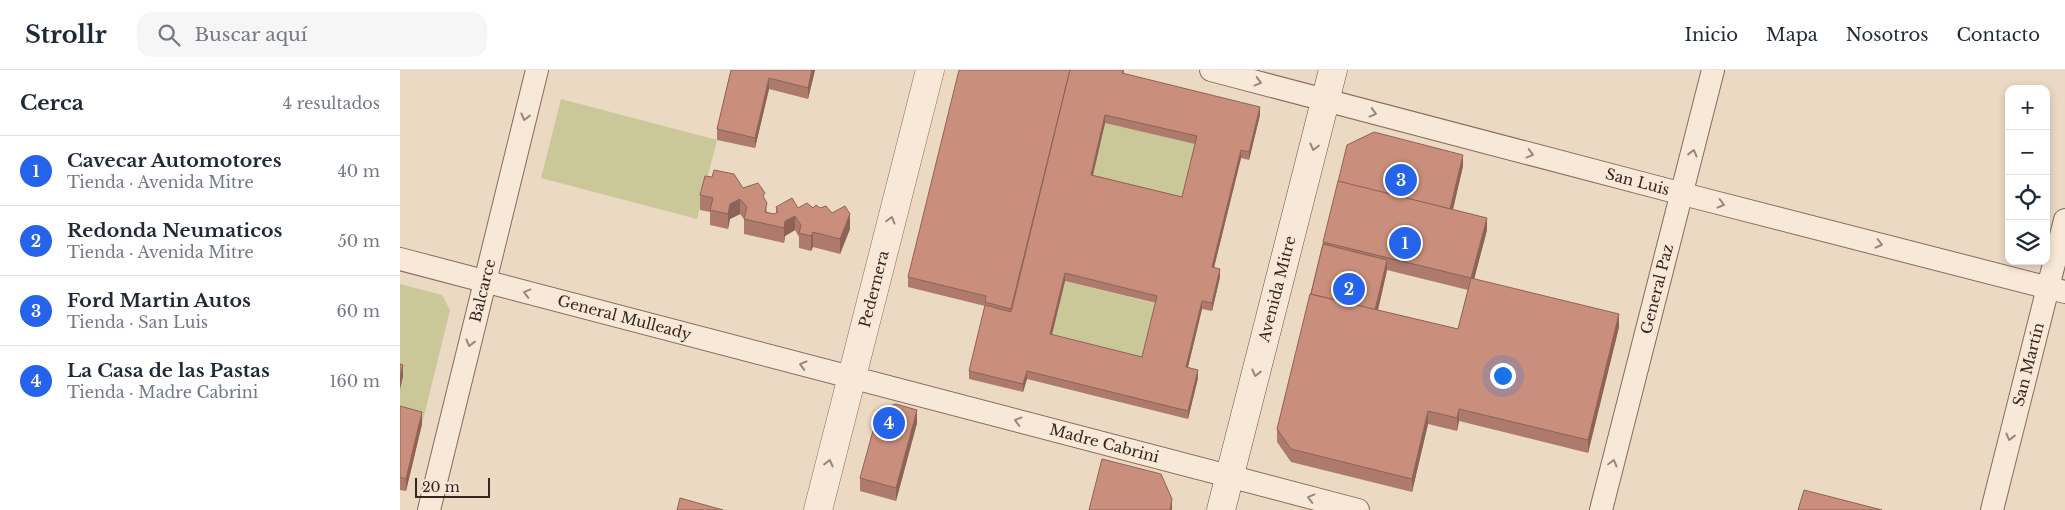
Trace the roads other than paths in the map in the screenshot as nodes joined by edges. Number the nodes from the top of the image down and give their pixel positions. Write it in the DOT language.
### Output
graph roads {
  1 [pos="537,70"];
  2 [pos="930,70"];
  3 [pos="1211,70"];
  4 [pos="1333,70"];
  5 [pos="1713,70"];
  6 [pos="1326,100"];
  7 [pos="1682,194"];
  8 [pos="2065,220"];
  9 [pos="400,259"];
  10 [pos="484,282"];
  11 [pos="2056,290"];
  12 [pos="850,377"];
  13 [pos="1230,476"];
  14 [pos="430,510"];
  15 [pos="818,510"];
  16 [pos="1221,510"];
  17 [pos="1358,510"];
  18 [pos="1600,510"];
  19 [pos="1992,510"];
  1 -- 10 [label="street, Balcarce, one-way"];
  12 -- 2 [label="street, Pedernera, one-way"];
  3 -- 6 [label="street, San Luis, one-way"];
  4 -- 6 [label="street, Avenida Mitre"];
  7 -- 5 [label="street, General Paz, one-way"];
  6 -- 7 [label="street, San Luis, one-way"];
  6 -- 13 [label="street, Avenida Mitre, one-way"];
  7 -- 11 [label="street, San Luis, one-way"];
  18 -- 7 [label="street, General Paz, one-way"];
  8 -- 11 [label="street, San Martín"];
  9 -- 10 [label="street, General Mulleady"];
  12 -- 10 [label="street, General Mulleady, one-way"];
  10 -- 14 [label="street, Balcarce, one-way"];
  11 -- 19 [label="street, San Martín, one-way"];
  13 -- 12 [label="street, Madre Cabrini, one-way"];
  15 -- 12 [label="street, Pedernera, one-way"];
  13 -- 16 [label="street, Avenida Mitre"];
  17 -- 13 [label="street, Madre Cabrini, one-way"];
}
